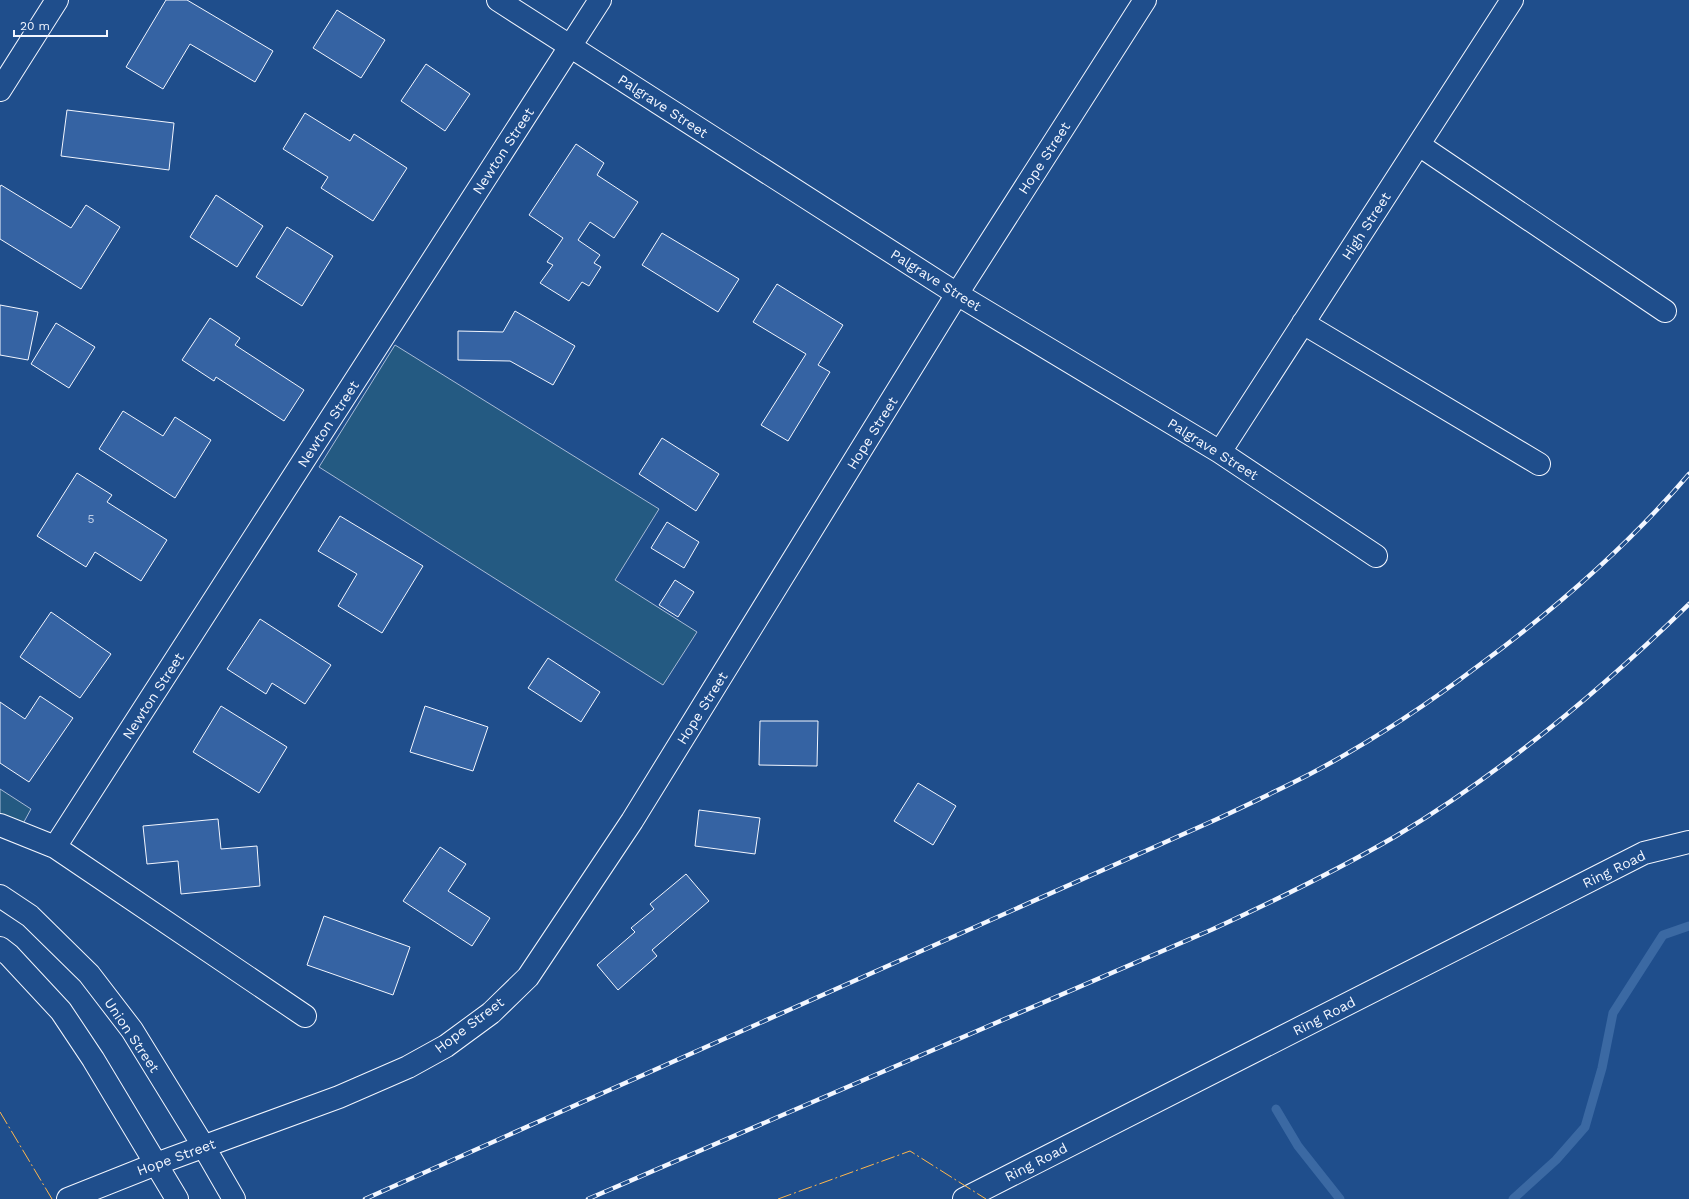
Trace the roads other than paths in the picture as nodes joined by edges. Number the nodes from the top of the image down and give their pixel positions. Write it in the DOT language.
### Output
graph roads {
  1 [pos="57,0"];
  2 [pos="498,0"];
  3 [pos="600,0"];
  4 [pos="1145,0"];
  5 [pos="1512,0"];
  6 [pos="571,46"];
  7 [pos="0,90"];
  8 [pos="1419,145"];
  9 [pos="957,294"];
  10 [pos="1665,312"];
  11 [pos="1304,323"];
  12 [pos="1220,452"];
  13 [pos="1539,464"];
  14 [pos="1376,556"];
  15 [pos="0,825"];
  16 [pos="1689,842"];
  17 [pos="56,847"];
  18 [pos="0,896"];
  19 [pos="0,948"];
  20 [pos="305,1016"];
  21 [pos="204,1147"];
  22 [pos="156,1164"];
  23 [pos="68,1199"];
  24 [pos="177,1199"];
  25 [pos="234,1199"];
  26 [pos="964,1199"];
  1 -- 7 [label="street"];
  2 -- 6 [label="street, Palgrave Street"];
  3 -- 6 [label="street, Newton Street"];
  4 -- 9 [label="street, Hope Street"];
  5 -- 8 [label="street, High Street"];
  6 -- 9 [label="street, Palgrave Street"];
  6 -- 17 [label="street, Newton Street"];
  8 -- 10 [label="street"];
  8 -- 11 [label="street, High Street"];
  9 -- 12 [label="street, Palgrave Street"];
  9 -- 21 [label="street, Hope Street"];
  11 -- 12 [label="street, High Street"];
  11 -- 13 [label="street"];
  12 -- 14 [label="street, Palgrave Street"];
  15 -- 17 [label="street"];
  16 -- 26 [label="street, Ring Road"];
  17 -- 20 [label="street"];
  18 -- 21 [label="street, Union Street"];
  19 -- 22 [label="street"];
  21 -- 22 [label="street, Hope Street"];
  21 -- 25 [label="street, Union Street"];
  22 -- 23 [label="street, Hope Street"];
  22 -- 24 [label="street"];
}
